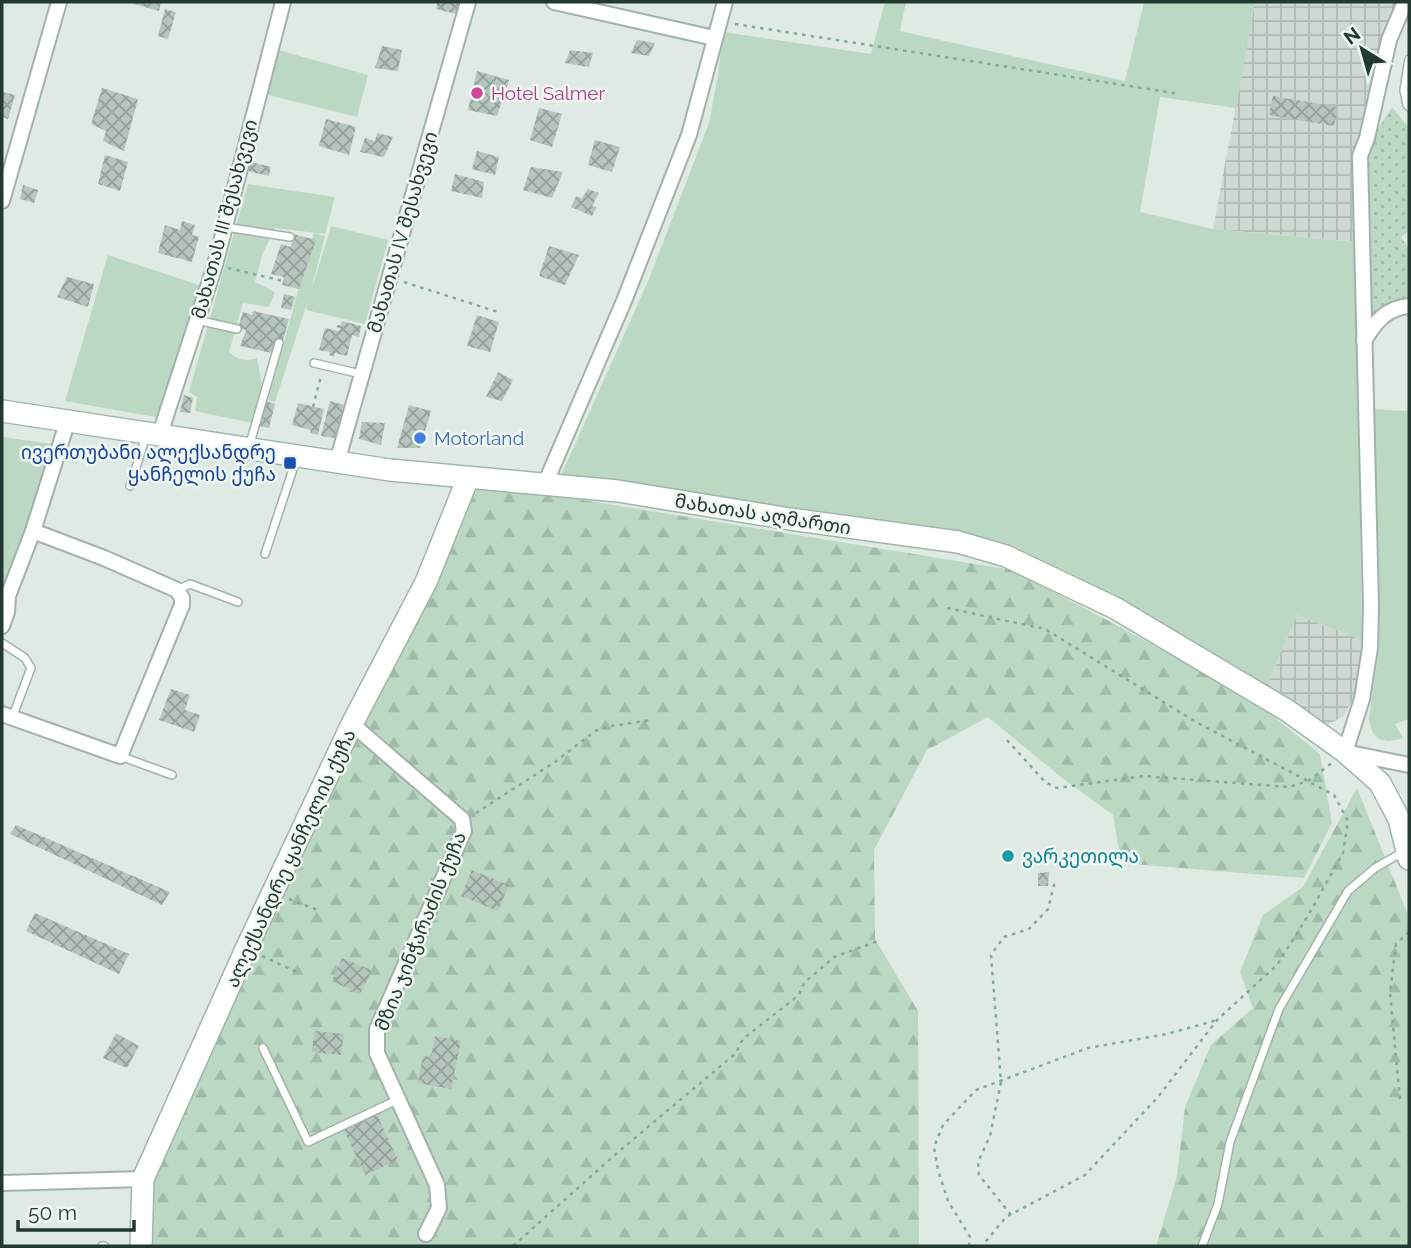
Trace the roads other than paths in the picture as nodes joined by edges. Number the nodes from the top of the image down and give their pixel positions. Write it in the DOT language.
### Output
graph roads {
  1 [pos="59,2"];
  2 [pos="283,2"];
  3 [pos="468,2"];
  4 [pos="554,2"];
  5 [pos="725,2"];
  6 [pos="1405,2"];
  7 [pos="714,38"];
  8 [pos="1409,59"];
  9 [pos="1409,107"];
  10 [pos="2,201"];
  11 [pos="221,230"];
  12 [pos="290,237"];
  13 [pos="1409,306"];
  14 [pos="196,319"];
  15 [pos="237,329"];
  16 [pos="1363,342"];
  17 [pos="279,343"];
  18 [pos="314,363"];
  19 [pos="361,374"];
  20 [pos="2,411"];
  21 [pos="68,420"];
  22 [pos="154,433"];
  23 [pos="248,449"];
  24 [pos="297,457"];
  25 [pos="337,462"];
  26 [pos="468,478"];
  27 [pos="545,484"];
  28 [pos="130,486"];
  29 [pos="33,531"];
  30 [pos="265,554"];
  31 [pos="177,590"];
  32 [pos="5,595"];
  33 [pos="238,601"];
  34 [pos="2,626"];
  35 [pos="2,643"];
  36 [pos="7,716"];
  37 [pos="352,724"];
  38 [pos="1345,752"];
  39 [pos="120,756"];
  40 [pos="1409,765"];
  41 [pos="172,775"];
  42 [pos="1408,854"];
  43 [pos="262,1048"];
  44 [pos="397,1100"];
  45 [pos="143,1180"];
  46 [pos="2,1183"];
  47 [pos="426,1234"];
  48 [pos="141,1246"];
  49 [pos="1202,1246"];
  1 -- 10 [label="street"];
  2 -- 11 [label="street, მახათას III შესახვევი"];
  3 -- 19 [label="street, მახათას IV შესახვევი"];
  4 -- 7 [label="street"];
  5 -- 7 [label="street"];
  6 -- 16 [label="street"];
  7 -- 27 [label="street"];
  8 -- 9 [label="lane"];
  11 -- 12 [label="lane"];
  11 -- 14 [label="street, მახათას III შესახვევი"];
  13 -- 16 [label="street"];
  14 -- 15 [label="lane"];
  14 -- 22 [label="street, მახათას III შესახვევი"];
  16 -- 38 [label="street"];
  17 -- 23 [label="lane"];
  18 -- 19 [label="lane"];
  19 -- 25 [label="street, მახათას IV შესახვევი"];
  20 -- 21 [label="main road, მახათას აღმართი"];
  21 -- 22 [label="main road, მახათას აღმართი"];
  21 -- 29 [label="street"];
  22 -- 23 [label="main road, მახათას აღმართი"];
  22 -- 28 [label="lane"];
  23 -- 24 [label="main road, მახათას აღმართი"];
  24 -- 25 [label="main road, მახათას აღმართი"];
  24 -- 30 [label="lane"];
  25 -- 26 [label="main road, მახათას აღმართი"];
  26 -- 27 [label="main road, მახათას აღმართი"];
  26 -- 37 [label="main road, ალექსანდრე ყანჩელის ქუჩა"];
  27 -- 38 [label="main road, მახათას აღმართი"];
  29 -- 31 [label="street"];
  29 -- 32 [label="street"];
  31 -- 33 [label="lane"];
  31 -- 39 [label="street"];
  32 -- 34 [label="street"];
  35 -- 36 [label="lane"];
  36 -- 39 [label="street"];
  37 -- 44 [label="street, მზია ჯინჭარაძის ქუჩა"];
  37 -- 45 [label="main road, ალექსანდრე ყანჩელის ქუჩა"];
  38 -- 40 [label="street"];
  38 -- 42 [label="main road, მახათას აღმართი"];
  39 -- 41 [label="lane"];
  42 -- 49 [label="lane"];
  43 -- 44 [label="lane"];
  44 -- 47 [label="street, მზია ჯინჭარაძის ქუჩა"];
  45 -- 46 [label="street"];
  45 -- 48 [label="main road, ალექსანდრე ყანჩელის ქუჩა"];
}
